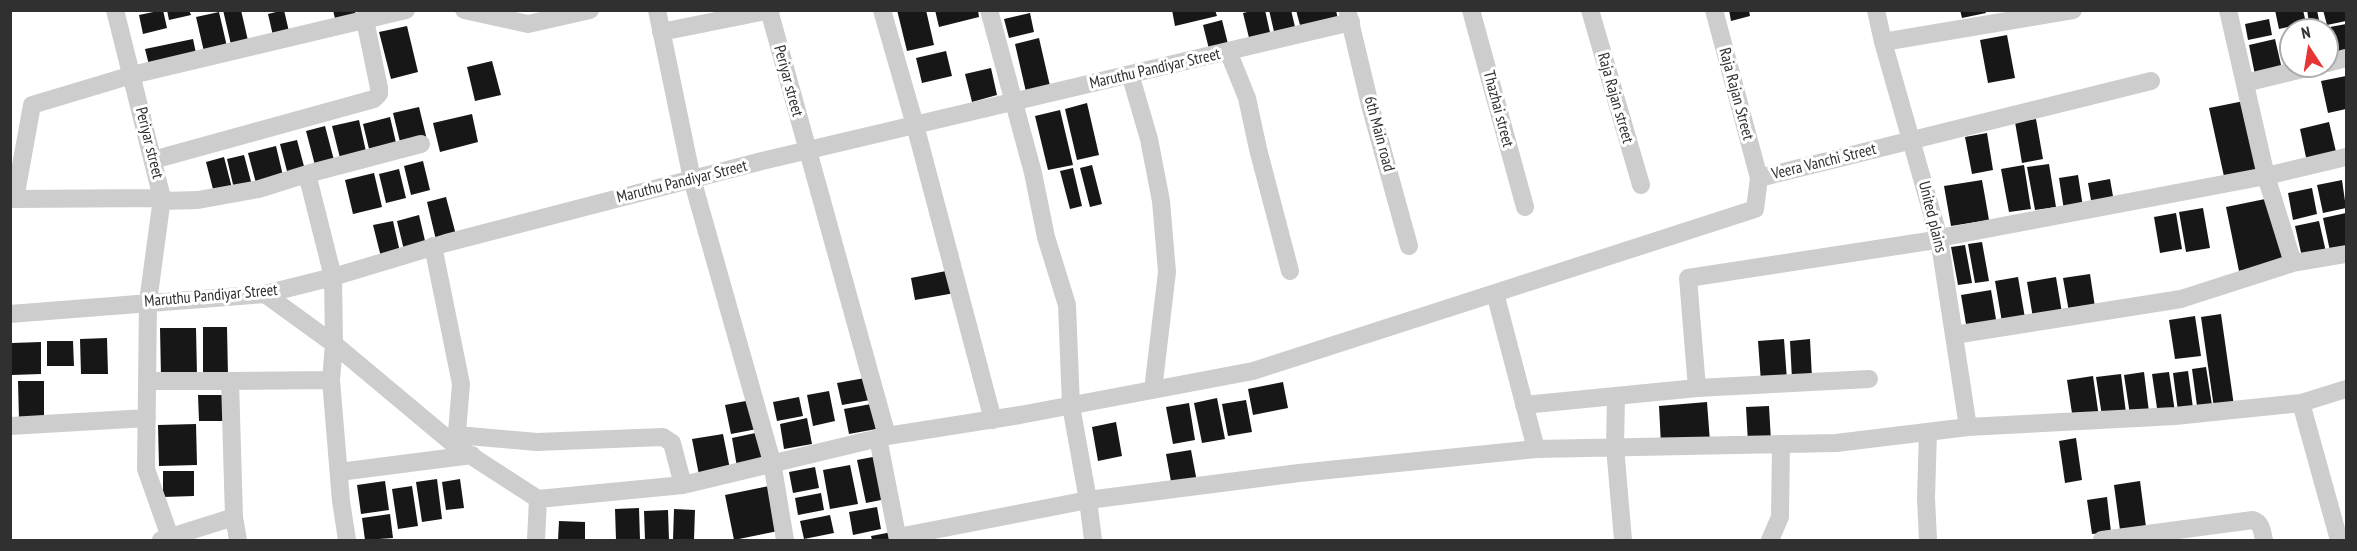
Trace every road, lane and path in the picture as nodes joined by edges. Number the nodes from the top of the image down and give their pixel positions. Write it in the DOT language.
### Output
graph roads {
  1 [pos="116,10"];
  2 [pos="406,10"];
  3 [pos="464,10"];
  4 [pos="590,10"];
  5 [pos="657,10"];
  6 [pos="882,10"];
  7 [pos="989,10"];
  8 [pos="1471,10"];
  9 [pos="1590,10"];
  10 [pos="1714,10"];
  11 [pos="1876,10"];
  12 [pos="2073,10"];
  13 [pos="2228,10"];
  14 [pos="769,11"];
  15 [pos="1349,16"];
  16 [pos="365,20"];
  17 [pos="661,32"];
  18 [pos="1883,42"];
  19 [pos="1228,51"];
  20 [pos="1130,74"];
  21 [pos="132,75"];
  22 [pos="2279,75"];
  23 [pos="2151,81"];
  24 [pos="2245,83"];
  25 [pos="1014,102"];
  26 [pos="915,125"];
  27 [pos="1911,141"];
  28 [pos="421,144"];
  29 [pos="807,151"];
  30 [pos="2346,157"];
  31 [pos="153,160"];
  32 [pos="307,174"];
  33 [pos="2266,176"];
  34 [pos="1759,178"];
  35 [pos="692,179"];
  36 [pos="1641,185"];
  37 [pos="13,199"];
  38 [pos="162,199"];
  39 [pos="1525,207"];
  40 [pos="1939,238"];
  41 [pos="433,246"];
  42 [pos="1409,246"];
  43 [pos="2346,254"];
  44 [pos="2292,263"];
  45 [pos="1290,271"];
  46 [pos="333,278"];
  47 [pos="1495,293"];
  48 [pos="265,294"];
  49 [pos="148,302"];
  50 [pos="10,314"];
  51 [pos="1954,335"];
  52 [pos="334,344"];
  53 [pos="1869,379"];
  54 [pos="331,380"];
  55 [pos="147,381"];
  56 [pos="230,381"];
  57 [pos="1697,388"];
  58 [pos="2346,389"];
  59 [pos="1153,390"];
  60 [pos="1616,396"];
  61 [pos="2301,403"];
  62 [pos="1524,405"];
  63 [pos="1071,406"];
  64 [pos="147,418"];
  65 [pos="993,420"];
  66 [pos="10,426"];
  67 [pos="1968,427"];
  68 [pos="1928,432"];
  69 [pos="882,437"];
  70 [pos="1781,444"];
  71 [pos="461,445"];
  72 [pos="1615,447"];
  73 [pos="1536,449"];
  74 [pos="772,462"];
  75 [pos="339,472"];
  76 [pos="682,485"];
  77 [pos="538,500"];
  78 [pos="1089,500"];
  79 [pos="234,517"];
  80 [pos="165,539"];
  81 [pos="898,539"];
  82 [pos="238,540"];
  83 [pos="347,540"];
  84 [pos="536,540"];
  85 [pos="785,540"];
  86 [pos="1093,540"];
  87 [pos="1623,540"];
  88 [pos="1770,540"];
  89 [pos="1929,540"];
  90 [pos="2101,540"];
  91 [pos="2264,540"];
  92 [pos="2339,540"];
  1 -- 21 [label="street, Periyar street"];
  2 -- 16 [label="street"];
  3 -- 4 [label="street"];
  5 -- 17 [label="street"];
  6 -- 26 [label="street"];
  7 -- 25 [label="street"];
  8 -- 39 [label="street, Thazhai street"];
  9 -- 36 [label="street, Raja Rajan street"];
  10 -- 34 [label="street, Raja Rajan Street"];
  11 -- 18 [label="street, United plains"];
  12 -- 18 [label="street"];
  13 -- 24 [label="street"];
  14 -- 17 [label="street"];
  14 -- 29 [label="street, Periyar street"];
  15 -- 19 [label="street, Maruthu Pandiyar Street"];
  15 -- 42 [label="street, 6th Main road"];
  16 -- 21 [label="street"];
  16 -- 31 [label="street"];
  17 -- 35 [label="street"];
  18 -- 27 [label="street, United plains"];
  19 -- 20 [label="street, Maruthu Pandiyar Street"];
  19 -- 45 [label="street"];
  20 -- 25 [label="street, Maruthu Pandiyar Street"];
  20 -- 59 [label="street"];
  21 -- 31 [label="street, Periyar street"];
  21 -- 37 [label="street"];
  22 -- 24 [label="street"];
  23 -- 27 [label="street, Veera Vanchi Street"];
  24 -- 33 [label="street"];
  25 -- 26 [label="street, Maruthu Pandiyar Street"];
  25 -- 63 [label="street"];
  26 -- 29 [label="street, Maruthu Pandiyar Street"];
  26 -- 65 [label="street"];
  27 -- 34 [label="street, Veera Vanchi Street"];
  27 -- 40 [label="street, United plains"];
  28 -- 32 [label="street"];
  29 -- 35 [label="street, Maruthu Pandiyar Street"];
  29 -- 69 [label="street, Periyar street"];
  30 -- 33 [label="street"];
  31 -- 38 [label="street, Periyar street"];
  32 -- 38 [label="street"];
  32 -- 46 [label="street"];
  33 -- 40 [label="street"];
  33 -- 44 [label="street"];
  34 -- 47 [label="street, Veera Vanchi Street"];
  35 -- 41 [label="street, Maruthu Pandiyar Street"];
  35 -- 74 [label="street"];
  37 -- 38 [label="street, Periyar street"];
  38 -- 49 [label="street"];
  40 -- 51 [label="street, United plains"];
  40 -- 57 [label="street"];
  41 -- 46 [label="street, Maruthu Pandiyar Street"];
  41 -- 71 [label="street"];
  43 -- 44 [label="street"];
  44 -- 51 [label="street"];
  46 -- 48 [label="street, Maruthu Pandiyar Street"];
  46 -- 52 [label="street"];
  47 -- 59 [label="street"];
  47 -- 62 [label="street"];
  48 -- 49 [label="street, Maruthu Pandiyar Street"];
  48 -- 52 [label="street"];
  49 -- 50 [label="street, Maruthu Pandiyar Street"];
  49 -- 55 [label="street"];
  51 -- 67 [label="street, United plains"];
  52 -- 54 [label="street"];
  52 -- 71 [label="street"];
  53 -- 57 [label="street"];
  54 -- 56 [label="street"];
  54 -- 75 [label="street"];
  55 -- 56 [label="street"];
  55 -- 64 [label="street"];
  56 -- 79 [label="street"];
  57 -- 60 [label="street"];
  58 -- 61 [label="street"];
  59 -- 63 [label="street"];
  60 -- 62 [label="street"];
  60 -- 72 [label="street"];
  61 -- 67 [label="street"];
  61 -- 92 [label="street"];
  62 -- 73 [label="street"];
  63 -- 65 [label="street"];
  63 -- 78 [label="street"];
  64 -- 66 [label="street"];
  64 -- 80 [label="street"];
  65 -- 69 [label="street"];
  67 -- 68 [label="street"];
  68 -- 70 [label="street"];
  68 -- 89 [label="street"];
  69 -- 74 [label="street"];
  69 -- 81 [label="street, Periyar street"];
  70 -- 72 [label="street"];
  70 -- 88 [label="street"];
  71 -- 75 [label="street"];
  71 -- 76 [label="street"];
  71 -- 77 [label="street"];
  72 -- 73 [label="street"];
  72 -- 87 [label="street"];
  73 -- 78 [label="street"];
  74 -- 76 [label="street"];
  74 -- 85 [label="street"];
  75 -- 83 [label="street"];
  76 -- 77 [label="street"];
  77 -- 84 [label="street"];
  78 -- 81 [label="street"];
  78 -- 86 [label="street"];
  79 -- 80 [label="street"];
  79 -- 82 [label="street"];
  90 -- 91 [label="street"];
}
